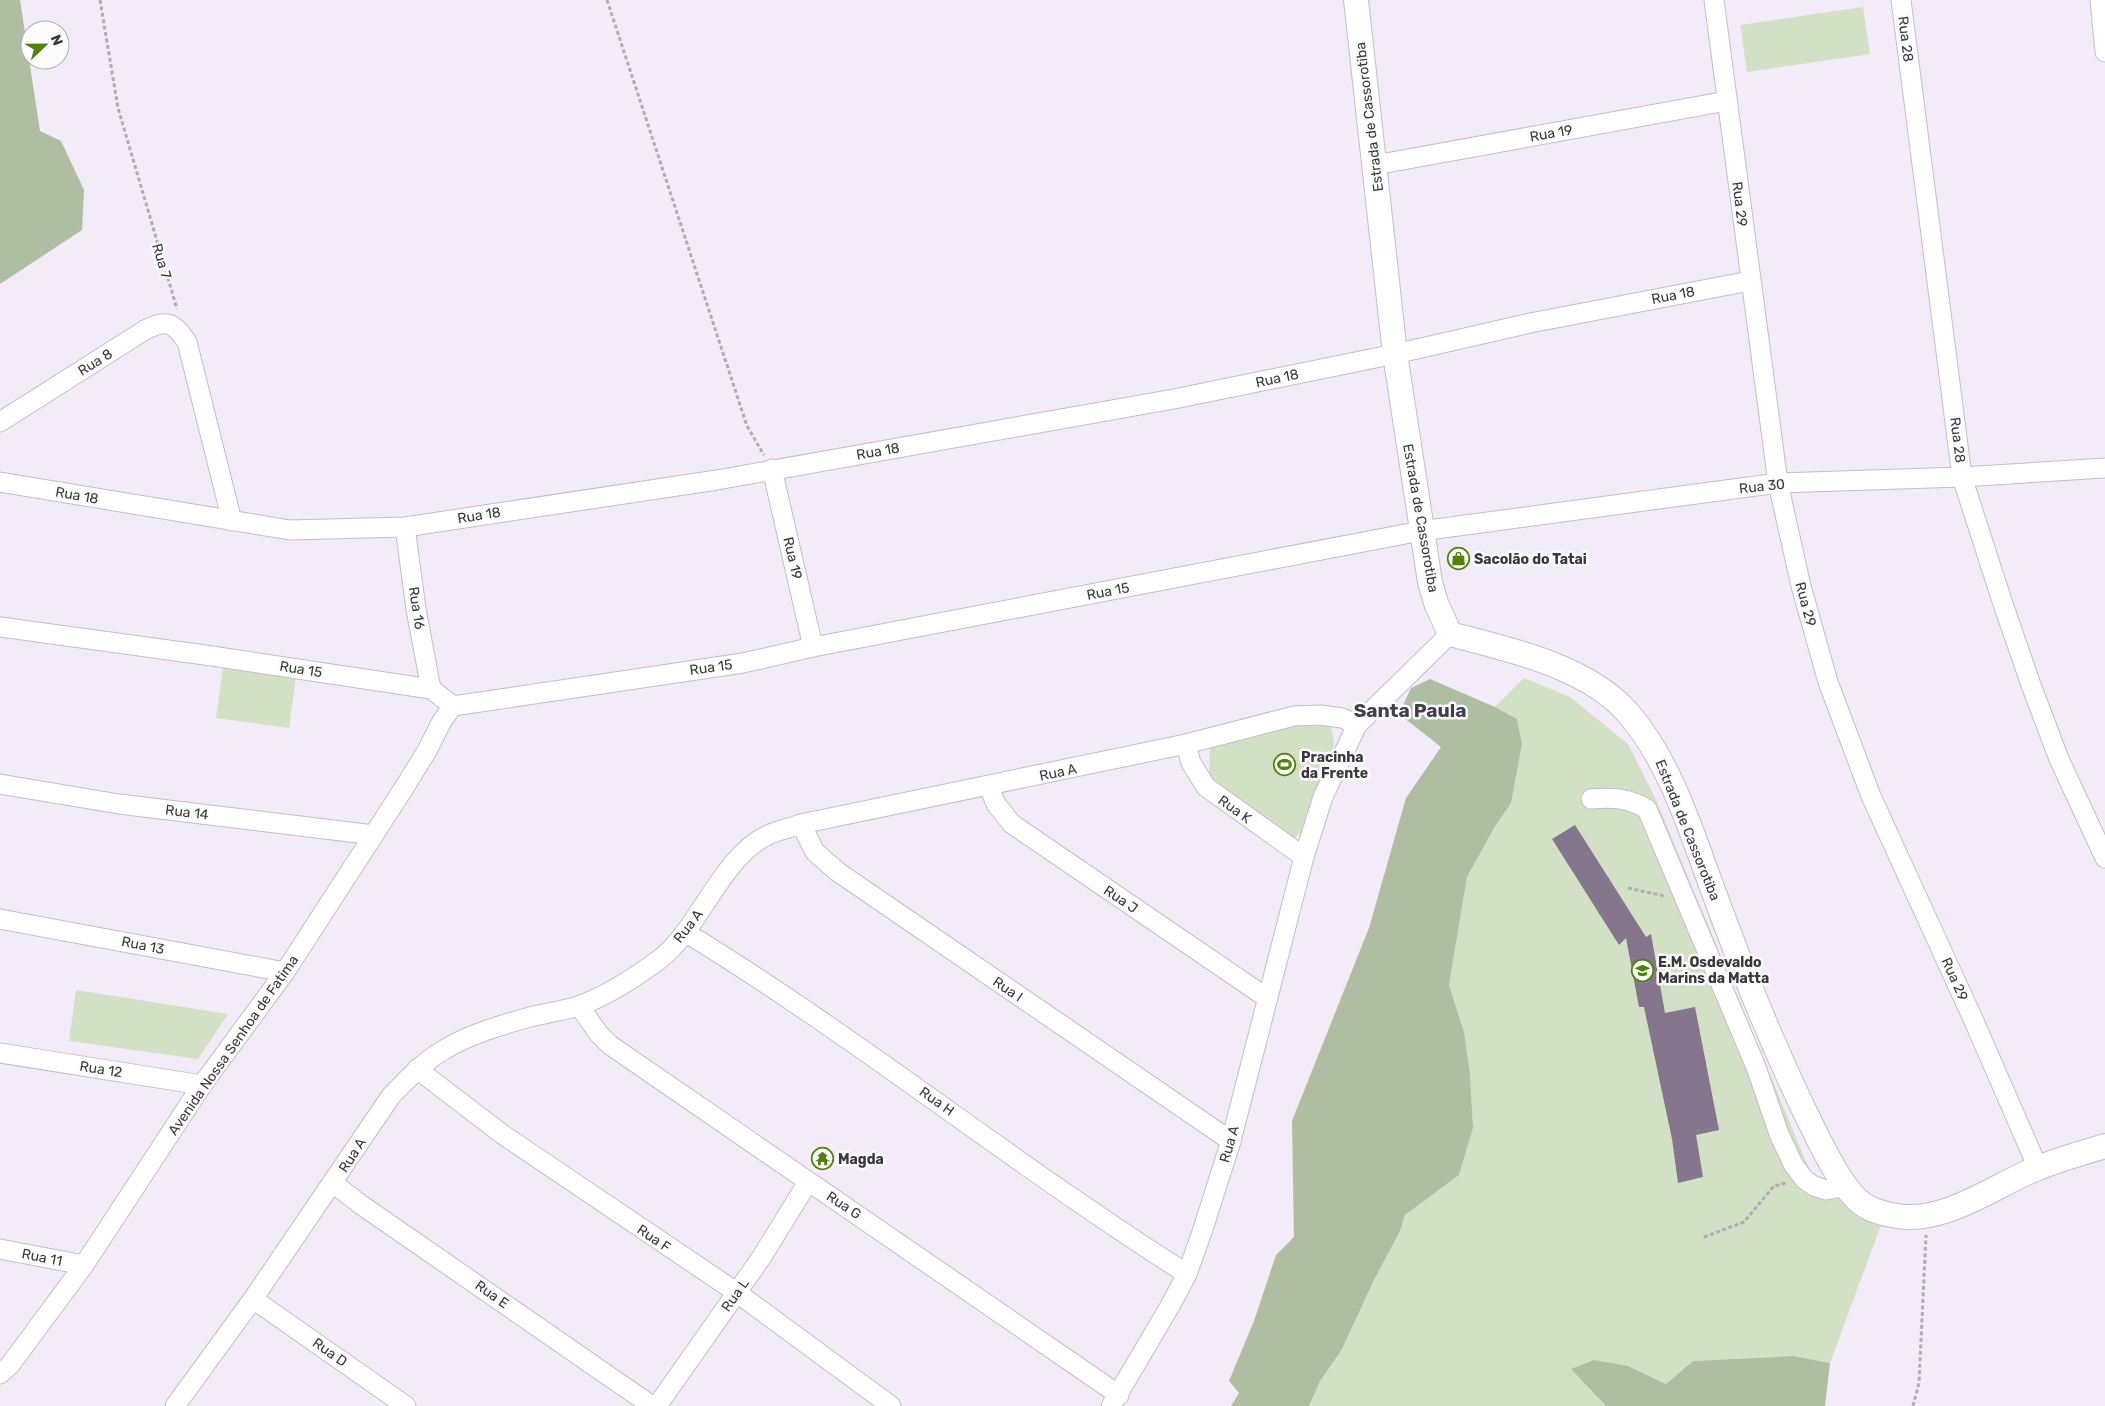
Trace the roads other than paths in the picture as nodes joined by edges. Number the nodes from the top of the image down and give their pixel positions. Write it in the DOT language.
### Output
graph roads {
  1 [pos="1356,0"];
  2 [pos="1714,0"];
  3 [pos="1901,0"];
  4 [pos="2100,0"];
  5 [pos="2105,52"];
  6 [pos="1727,101"];
  7 [pos="1375,165"];
  8 [pos="1750,281"];
  9 [pos="1395,354"];
  10 [pos="0,422"];
  11 [pos="2105,468"];
  12 [pos="772,469"];
  13 [pos="1962,477"];
  14 [pos="0,482"];
  15 [pos="1778,483"];
  16 [pos="232,521"];
  17 [pos="405,527"];
  18 [pos="1421,531"];
  19 [pos="0,627"];
  20 [pos="1450,634"];
  21 [pos="813,647"];
  22 [pos="431,689"];
  23 [pos="453,706"];
  24 [pos="1357,726"];
  25 [pos="1186,744"];
  26 [pos="0,784"];
  27 [pos="989,787"];
  28 [pos="1591,799"];
  29 [pos="801,824"];
  30 [pos="374,835"];
  31 [pos="1304,857"];
  32 [pos="2105,858"];
  33 [pos="0,918"];
  34 [pos="685,932"];
  35 [pos="285,972"];
  36 [pos="1267,998"];
  37 [pos="579,1006"];
  38 [pos="0,1054"];
  39 [pos="417,1069"];
  40 [pos="202,1085"];
  41 [pos="1231,1140"];
  42 [pos="2105,1146"];
  43 [pos="2038,1168"];
  44 [pos="808,1182"];
  45 [pos="334,1183"];
  46 [pos="1847,1186"];
  47 [pos="0,1249"];
  48 [pos="84,1265"];
  49 [pos="1187,1274"];
  50 [pos="736,1292"];
  51 [pos="253,1299"];
  52 [pos="0,1374"];
  53 [pos="1115,1400"];
  54 [pos="175,1406"];
  55 [pos="406,1406"];
  56 [pos="652,1406"];
  57 [pos="657,1406"];
  58 [pos="891,1406"];
  1 -- 7 [label="main road, Estrada de Cassorotiba"];
  2 -- 6 [label="street, Rua 29"];
  3 -- 13 [label="street, Rua 28"];
  4 -- 5 [label="street"];
  6 -- 7 [label="street, Rua 19"];
  6 -- 8 [label="street, Rua 29"];
  7 -- 9 [label="main road, Estrada de Cassorotiba"];
  8 -- 9 [label="street, Rua 18"];
  8 -- 15 [label="street, Rua 29"];
  9 -- 12 [label="street, Rua 18"];
  9 -- 18 [label="main road, Estrada de Cassorotiba"];
  10 -- 16 [label="street, Rua 8"];
  11 -- 13 [label="street, Rua 30"];
  12 -- 17 [label="street, Rua 18"];
  12 -- 21 [label="street, Rua 19"];
  13 -- 15 [label="street, Rua 30"];
  13 -- 32 [label="street, Rua 28"];
  14 -- 16 [label="street, Rua 18"];
  15 -- 18 [label="street, Rua 30"];
  15 -- 43 [label="street, Rua 29"];
  16 -- 17 [label="street, Rua 18"];
  17 -- 22 [label="street, Rua 16"];
  18 -- 20 [label="main road, Estrada de Cassorotiba"];
  18 -- 21 [label="street, Rua 15"];
  19 -- 22 [label="street, Rua 15"];
  20 -- 24 [label="street, Rua A"];
  20 -- 46 [label="main road, Estrada de Cassorotiba"];
  21 -- 23 [label="street, Rua 15"];
  22 -- 23 [label="street, Rua 15"];
  23 -- 30 [label="street, Avenida Nossa Senhoa de Fatima"];
  24 -- 25 [label="street, Rua A"];
  24 -- 31 [label="street, Rua A"];
  25 -- 27 [label="street, Rua A"];
  25 -- 31 [label="street, Rua K"];
  26 -- 30 [label="street, Rua 14"];
  27 -- 29 [label="street, Rua A"];
  27 -- 36 [label="street, Rua J"];
  28 -- 46 [label="street"];
  29 -- 34 [label="street, Rua A"];
  29 -- 41 [label="street, Rua I"];
  30 -- 35 [label="street, Avenida Nossa Senhoa de Fatima"];
  31 -- 36 [label="street, Rua A"];
  33 -- 35 [label="street, Rua 13"];
  34 -- 37 [label="street, Rua A"];
  34 -- 49 [label="street, Rua H"];
  35 -- 40 [label="street, Avenida Nossa Senhoa de Fatima"];
  36 -- 41 [label="street, Rua A"];
  37 -- 39 [label="street, Rua A"];
  37 -- 44 [label="street, Rua G"];
  38 -- 40 [label="street, Rua 12"];
  39 -- 45 [label="street, Rua A"];
  39 -- 50 [label="street, Rua F"];
  40 -- 48 [label="street, Avenida Nossa Senhoa de Fatima"];
  41 -- 49 [label="street, Rua A"];
  42 -- 43 [label="main road, Estrada de Cassorotiba"];
  43 -- 46 [label="main road, Estrada de Cassorotiba"];
  44 -- 50 [label="street, Rua L"];
  44 -- 53 [label="street, Rua G"];
  45 -- 51 [label="street, Rua A"];
  45 -- 56 [label="street, Rua E"];
  47 -- 48 [label="street, Rua 11"];
  48 -- 52 [label="street, Avenida Nossa Senhoa de Fatima"];
  49 -- 53 [label="street, Rua A"];
  50 -- 57 [label="street, Rua L"];
  50 -- 58 [label="street, Rua F"];
  51 -- 54 [label="street, Rua A"];
  51 -- 55 [label="street, Rua D"];
}
